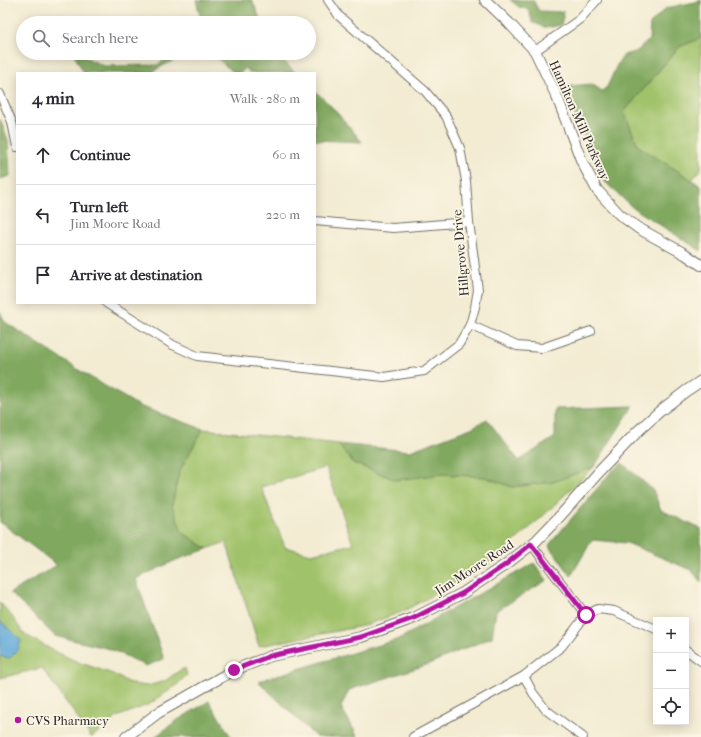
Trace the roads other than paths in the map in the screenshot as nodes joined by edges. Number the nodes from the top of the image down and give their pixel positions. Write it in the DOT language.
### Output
graph roads {
  1 [pos="328,0"];
  2 [pos="485,0"];
  3 [pos="597,0"];
  4 [pos="535,50"];
  5 [pos="0,94"];
  6 [pos="16,142"];
  7 [pos="316,221"];
  8 [pos="469,222"];
  9 [pos="701,265"];
  10 [pos="108,304"];
  11 [pos="470,325"];
  12 [pos="591,331"];
  13 [pos="701,381"];
  14 [pos="531,544"];
  15 [pos="586,615"];
  16 [pos="653,628"];
  17 [pos="689,652"];
  18 [pos="701,661"];
  19 [pos="524,676"];
  20 [pos="126,737"];
  21 [pos="413,737"];
  22 [pos="583,737"];
  1 -- 8 [label="street, Hillgrove Drive"];
  2 -- 4 [label="street, Hamilton Mill Parkway"];
  3 -- 4 [label="street"];
  4 -- 9 [label="street, Hamilton Mill Parkway"];
  5 -- 6 [label="street"];
  7 -- 8 [label="street"];
  8 -- 11 [label="street, Hillgrove Drive"];
  10 -- 11 [label="street, Hillgrove Drive"];
  11 -- 12 [label="street"];
  13 -- 14 [label="street, Jim Moore Road"];
  14 -- 15 [label="street"];
  14 -- 20 [label="street, Jim Moore Road"];
  15 -- 16 [label="street"];
  15 -- 19 [label="street"];
  17 -- 18 [label="street"];
  19 -- 21 [label="street"];
  19 -- 22 [label="street"];
}
